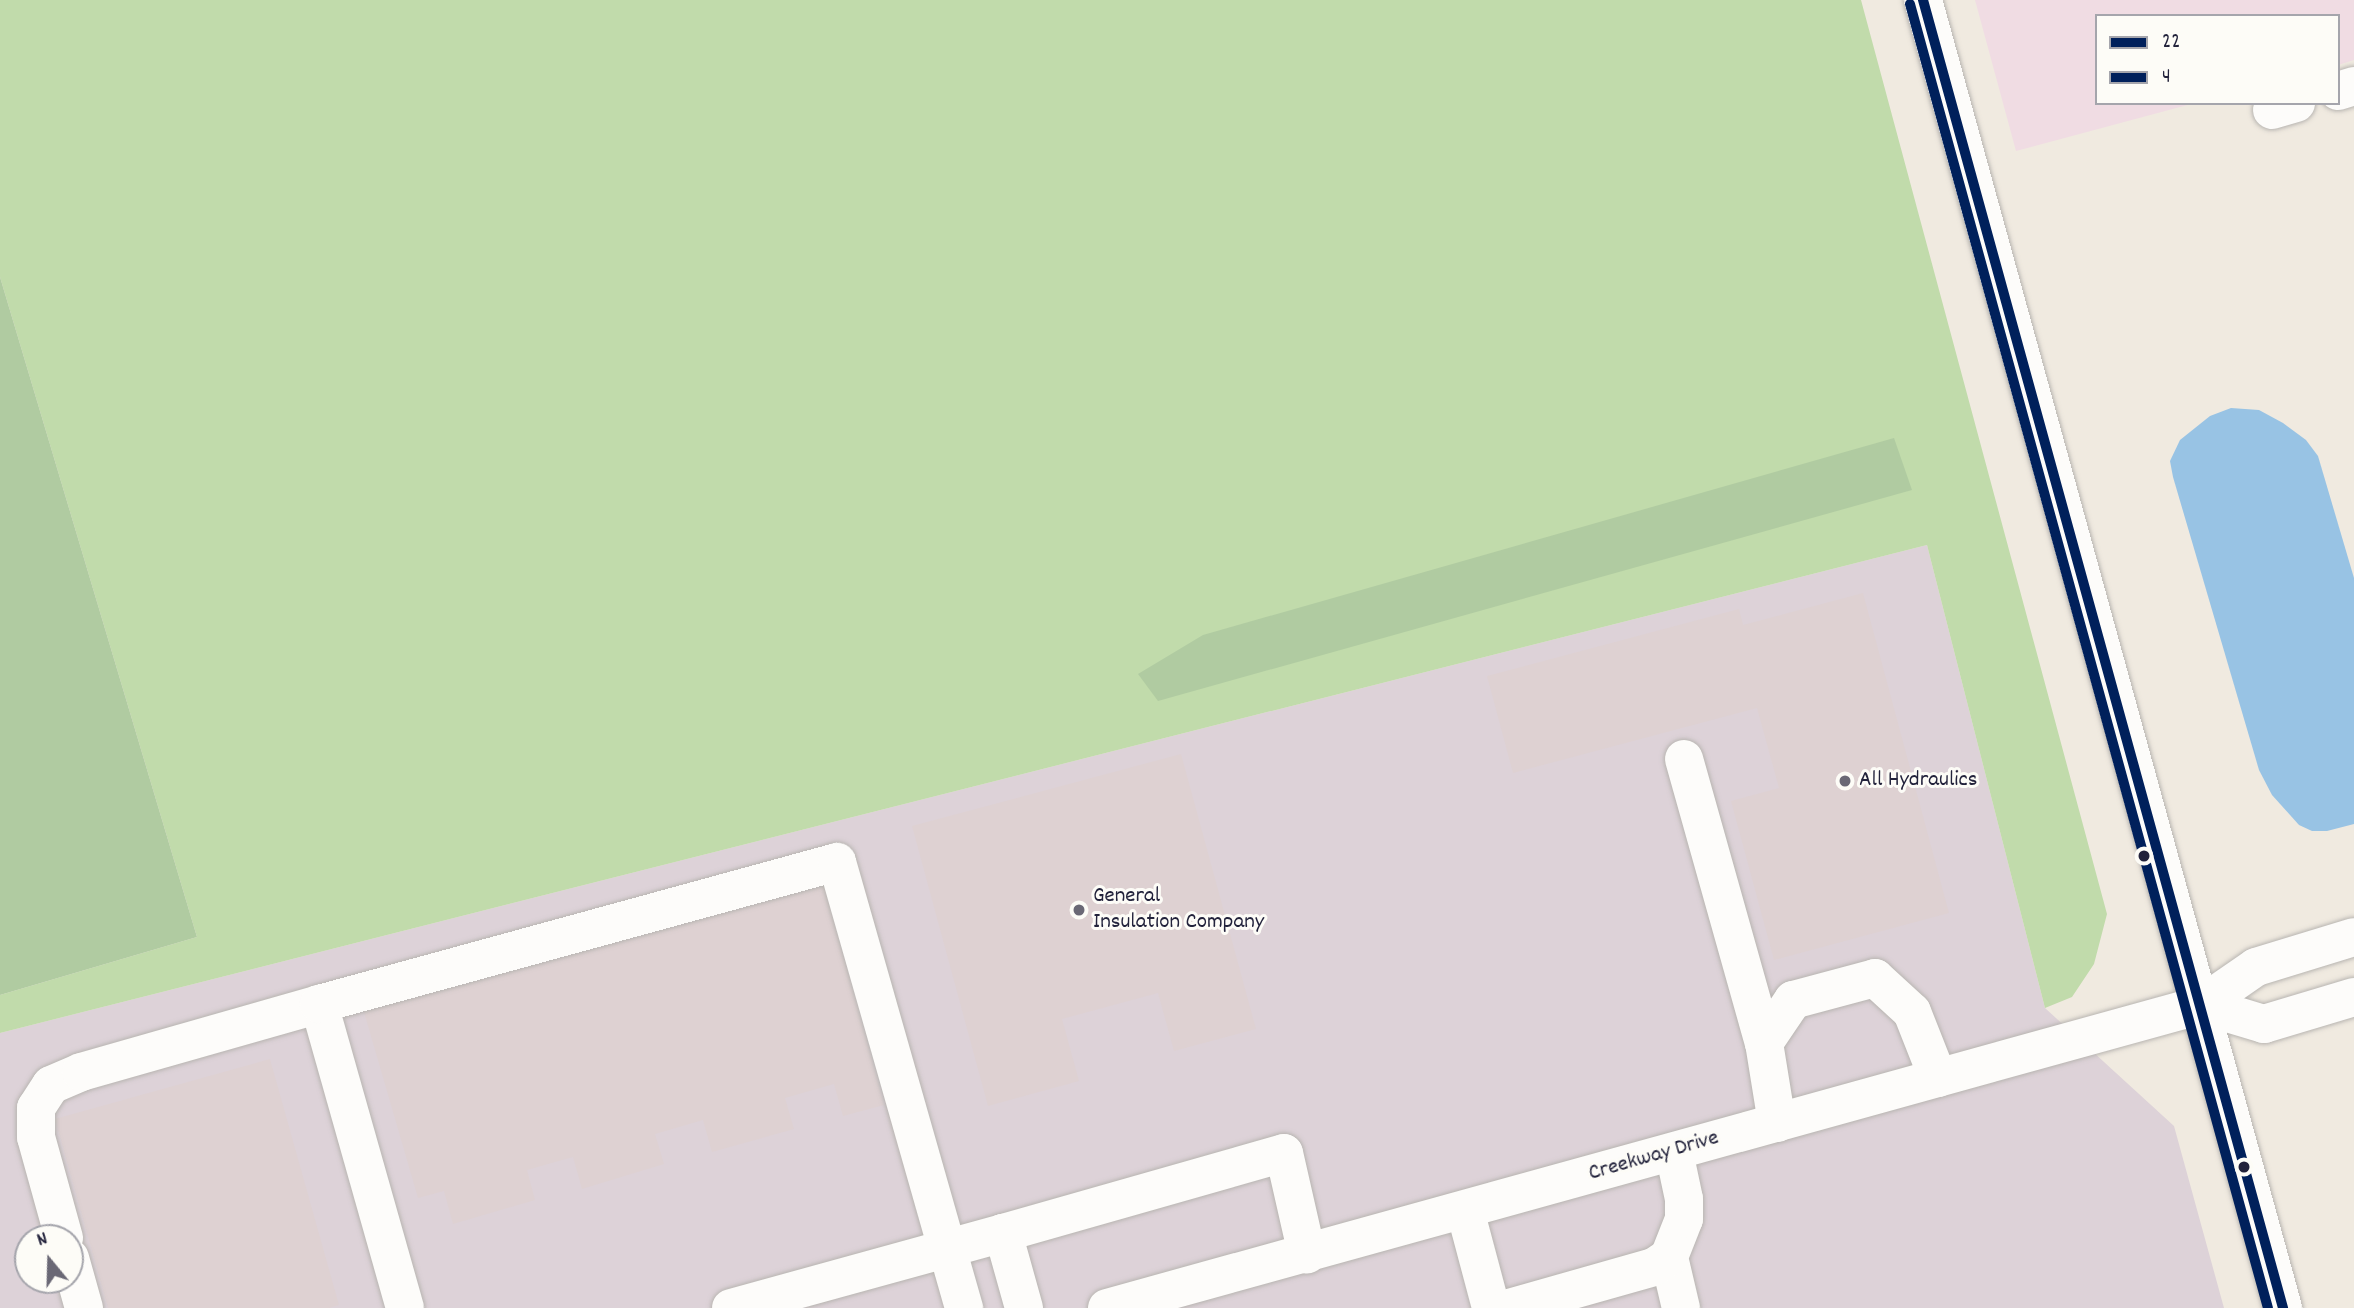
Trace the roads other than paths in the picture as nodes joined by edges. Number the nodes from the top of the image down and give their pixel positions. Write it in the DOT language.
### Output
graph roads {
  1 [pos="1923,0"];
  2 [pos="1684,759"];
  3 [pos="2354,937"];
  4 [pos="2354,997"];
  5 [pos="319,1004"];
  6 [pos="2201,1005"];
  7 [pos="1765,1043"];
  8 [pos="1938,1078"];
  9 [pos="1777,1123"];
  10 [pos="1674,1152"];
  11 [pos="1465,1210"];
  12 [pos="60,1224"];
  13 [pos="1003,1233"];
  14 [pos="948,1248"];
  15 [pos="1307,1254"];
  16 [pos="1669,1257"];
  17 [pos="1159,1301"];
  18 [pos="405,1308"];
  19 [pos="731,1308"];
  20 [pos="964,1308"];
  21 [pos="1024,1308"];
  22 [pos="1107,1308"];
  23 [pos="1491,1308"];
  24 [pos="1509,1308"];
  25 [pos="1681,1308"];
  26 [pos="2283,1308"];
  1 -- 6 [label="street"];
  2 -- 7 [label="street"];
  3 -- 6 [label="street"];
  4 -- 6 [label="street"];
  5 -- 12 [label="street"];
  5 -- 14 [label="street"];
  5 -- 18 [label="street"];
  6 -- 8 [label="street, Creekway Drive"];
  6 -- 26 [label="street"];
  7 -- 8 [label="street"];
  7 -- 9 [label="street"];
  8 -- 9 [label="street, Creekway Drive"];
  9 -- 10 [label="street, Creekway Drive"];
  10 -- 11 [label="street, Creekway Drive"];
  10 -- 16 [label="street"];
  11 -- 15 [label="street, Creekway Drive"];
  11 -- 23 [label="street"];
  13 -- 14 [label="street"];
  13 -- 15 [label="street"];
  13 -- 21 [label="street"];
  14 -- 19 [label="street"];
  14 -- 20 [label="street"];
  15 -- 17 [label="street, Creekway Drive"];
  16 -- 24 [label="street"];
  16 -- 25 [label="street"];
  17 -- 22 [label="street, Creekway Drive"];
}
